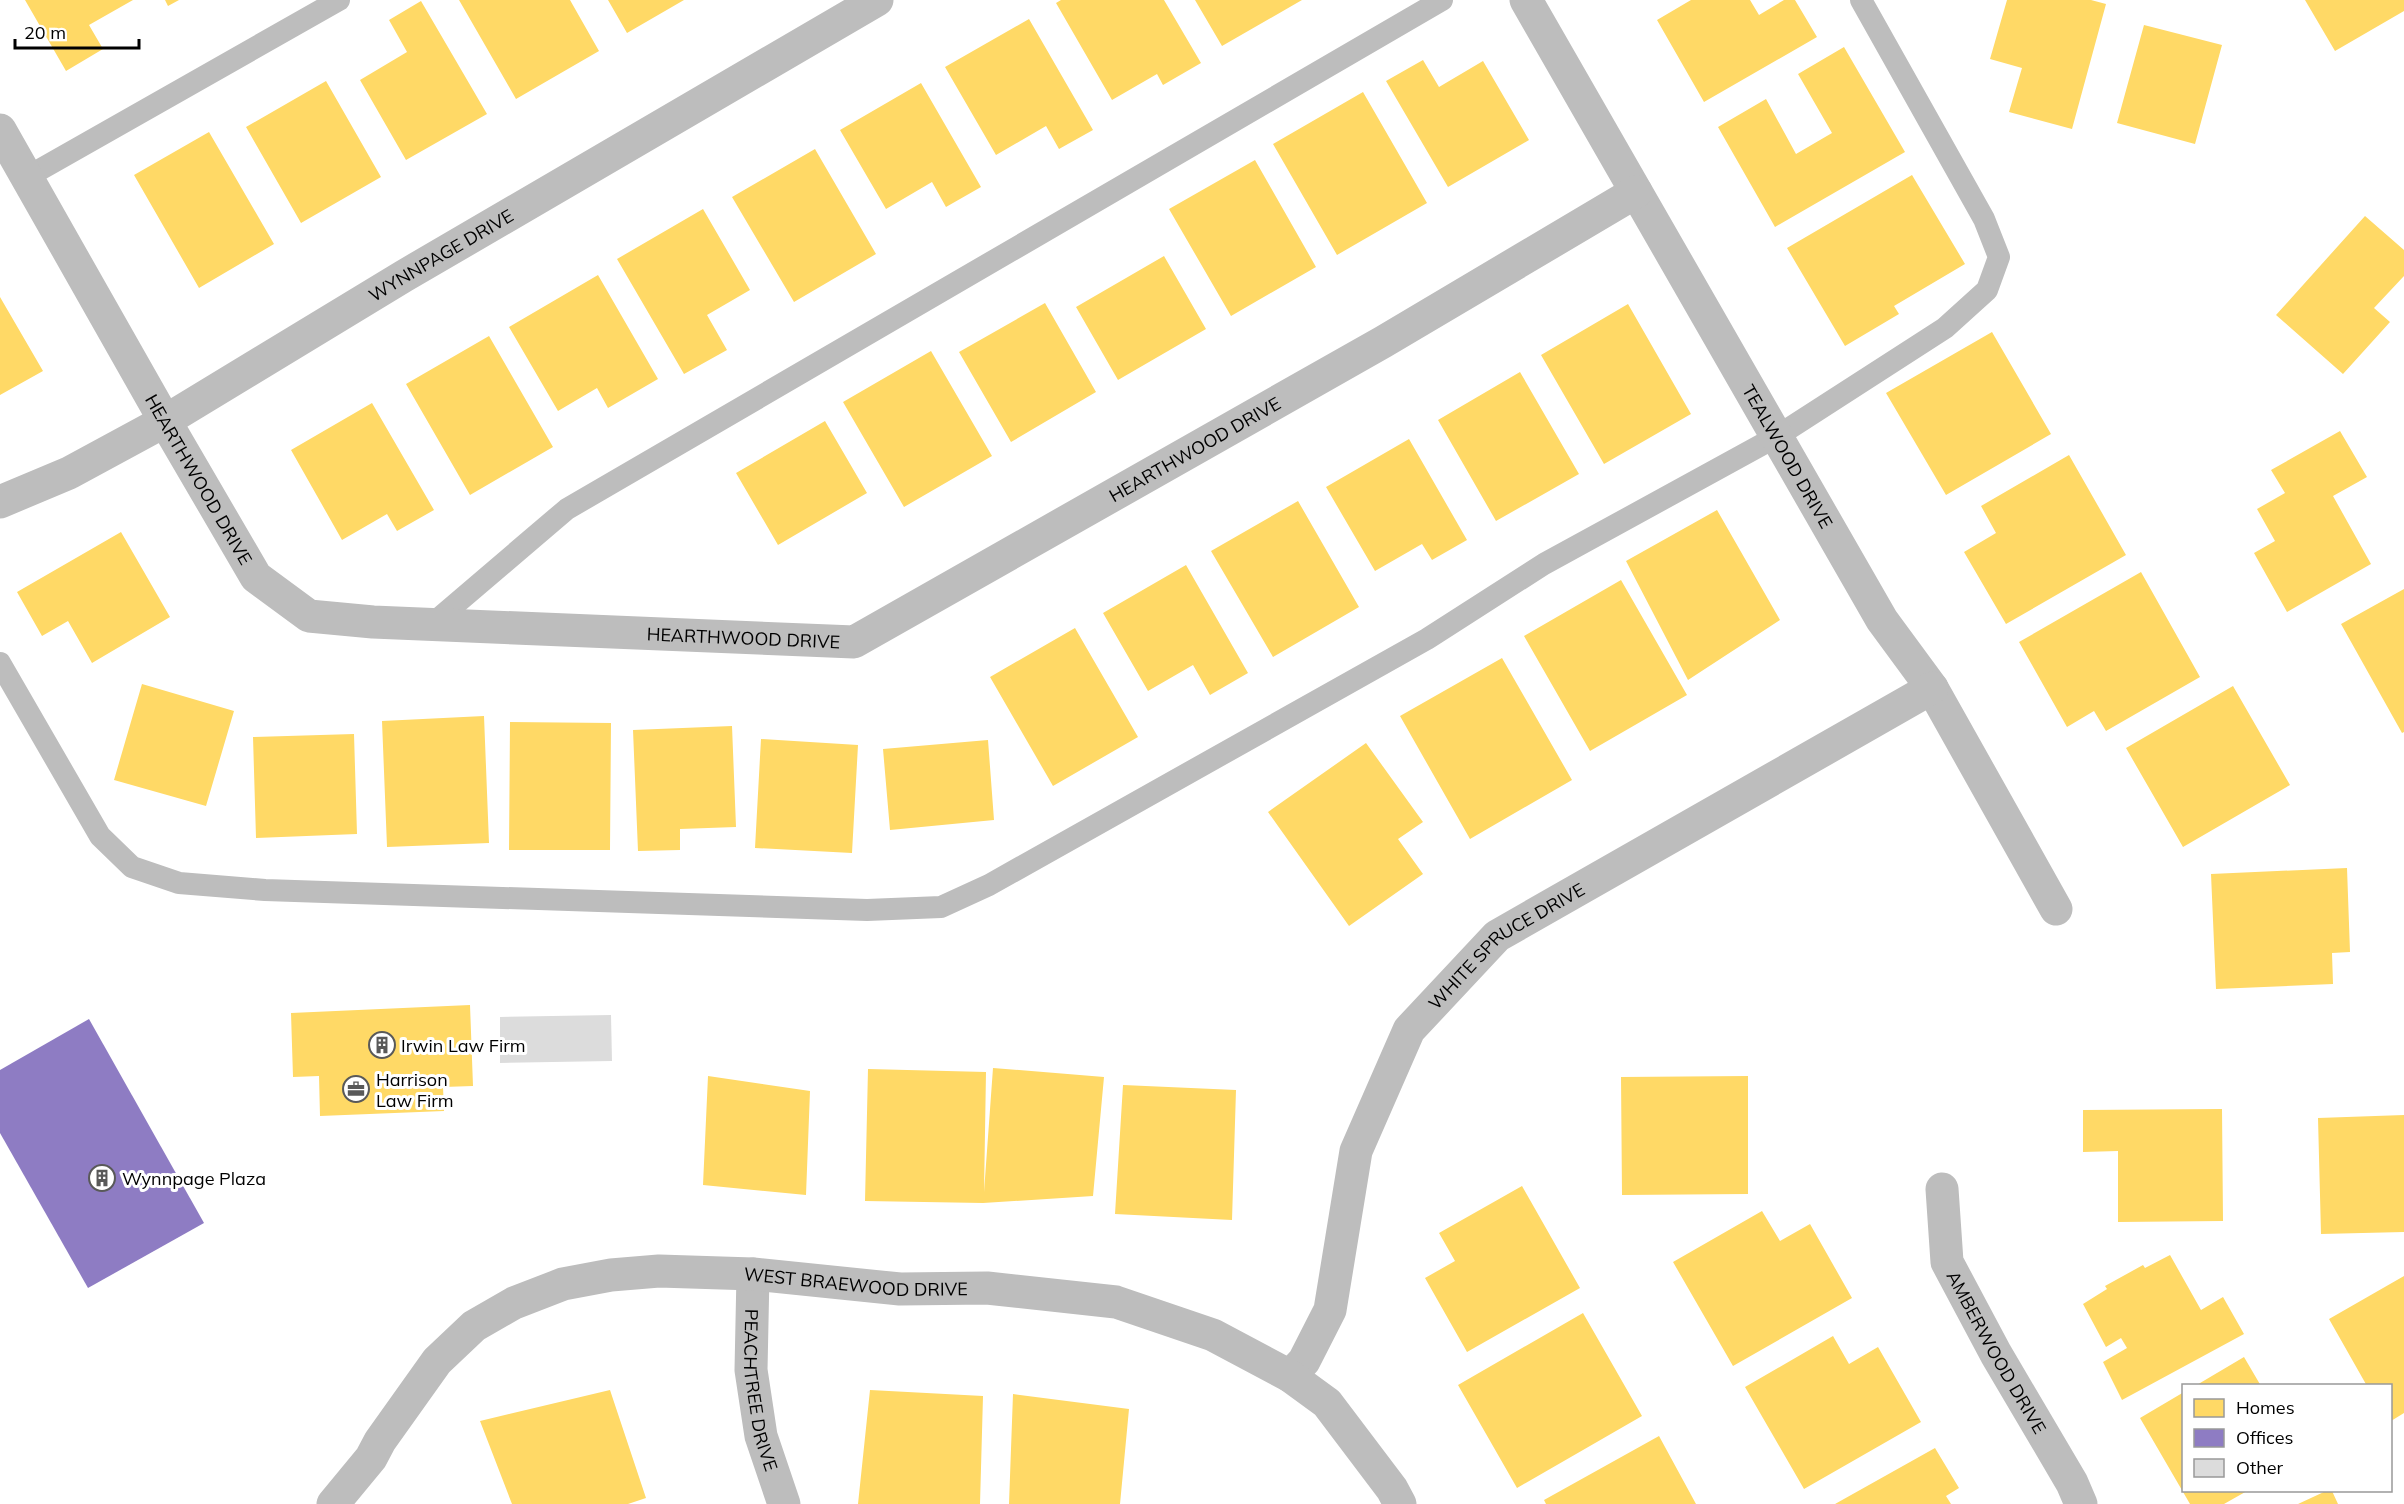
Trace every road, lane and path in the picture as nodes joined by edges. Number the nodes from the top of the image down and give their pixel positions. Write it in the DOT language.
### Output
graph roads {
  1 [pos="339,0"];
  2 [pos="877,0"];
  3 [pos="1442,0"];
  4 [pos="1526,0"];
  5 [pos="1861,0"];
  6 [pos="0,130"];
  7 [pos="27,177"];
  8 [pos="1636,192"];
  9 [pos="165,422"];
  10 [pos="1776,436"];
  11 [pos="0,502"];
  12 [pos="431,625"];
  13 [pos="0,663"];
  14 [pos="1932,688"];
  15 [pos="2056,909"];
  16 [pos="1942,1189"];
  17 [pos="753,1274"];
  18 [pos="1290,1376"];
  19 [pos="333,1504"];
  20 [pos="784,1504"];
  21 [pos="1400,1504"];
  22 [pos="2081,1504"];
  1 -- 7 [label="lane"];
  2 -- 9 [label="street, WYNNPAGE DRIVE"];
  3 -- 12 [label="lane"];
  4 -- 8 [label="street, TEALWOOD DRIVE"];
  5 -- 10 [label="lane"];
  6 -- 7 [label="street, HEARTHWOOD DRIVE"];
  7 -- 9 [label="street, HEARTHWOOD DRIVE"];
  8 -- 10 [label="street, TEALWOOD DRIVE"];
  8 -- 12 [label="street, HEARTHWOOD DRIVE"];
  9 -- 11 [label="street, WYNNPAGE DRIVE"];
  9 -- 12 [label="street, HEARTHWOOD DRIVE"];
  10 -- 13 [label="lane"];
  10 -- 14 [label="street, TEALWOOD DRIVE"];
  14 -- 15 [label="street, TEALWOOD DRIVE"];
  14 -- 18 [label="street, WHITE SPRUCE DRIVE"];
  16 -- 22 [label="street, AMBERWOOD DRIVE"];
  17 -- 18 [label="street, WEST BRAEWOOD DRIVE"];
  17 -- 19 [label="street, WEST BRAEWOOD DRIVE"];
  17 -- 20 [label="street, PEACHTREE DRIVE"];
  18 -- 21 [label="street, WEST BRAEWOOD DRIVE"];
}
